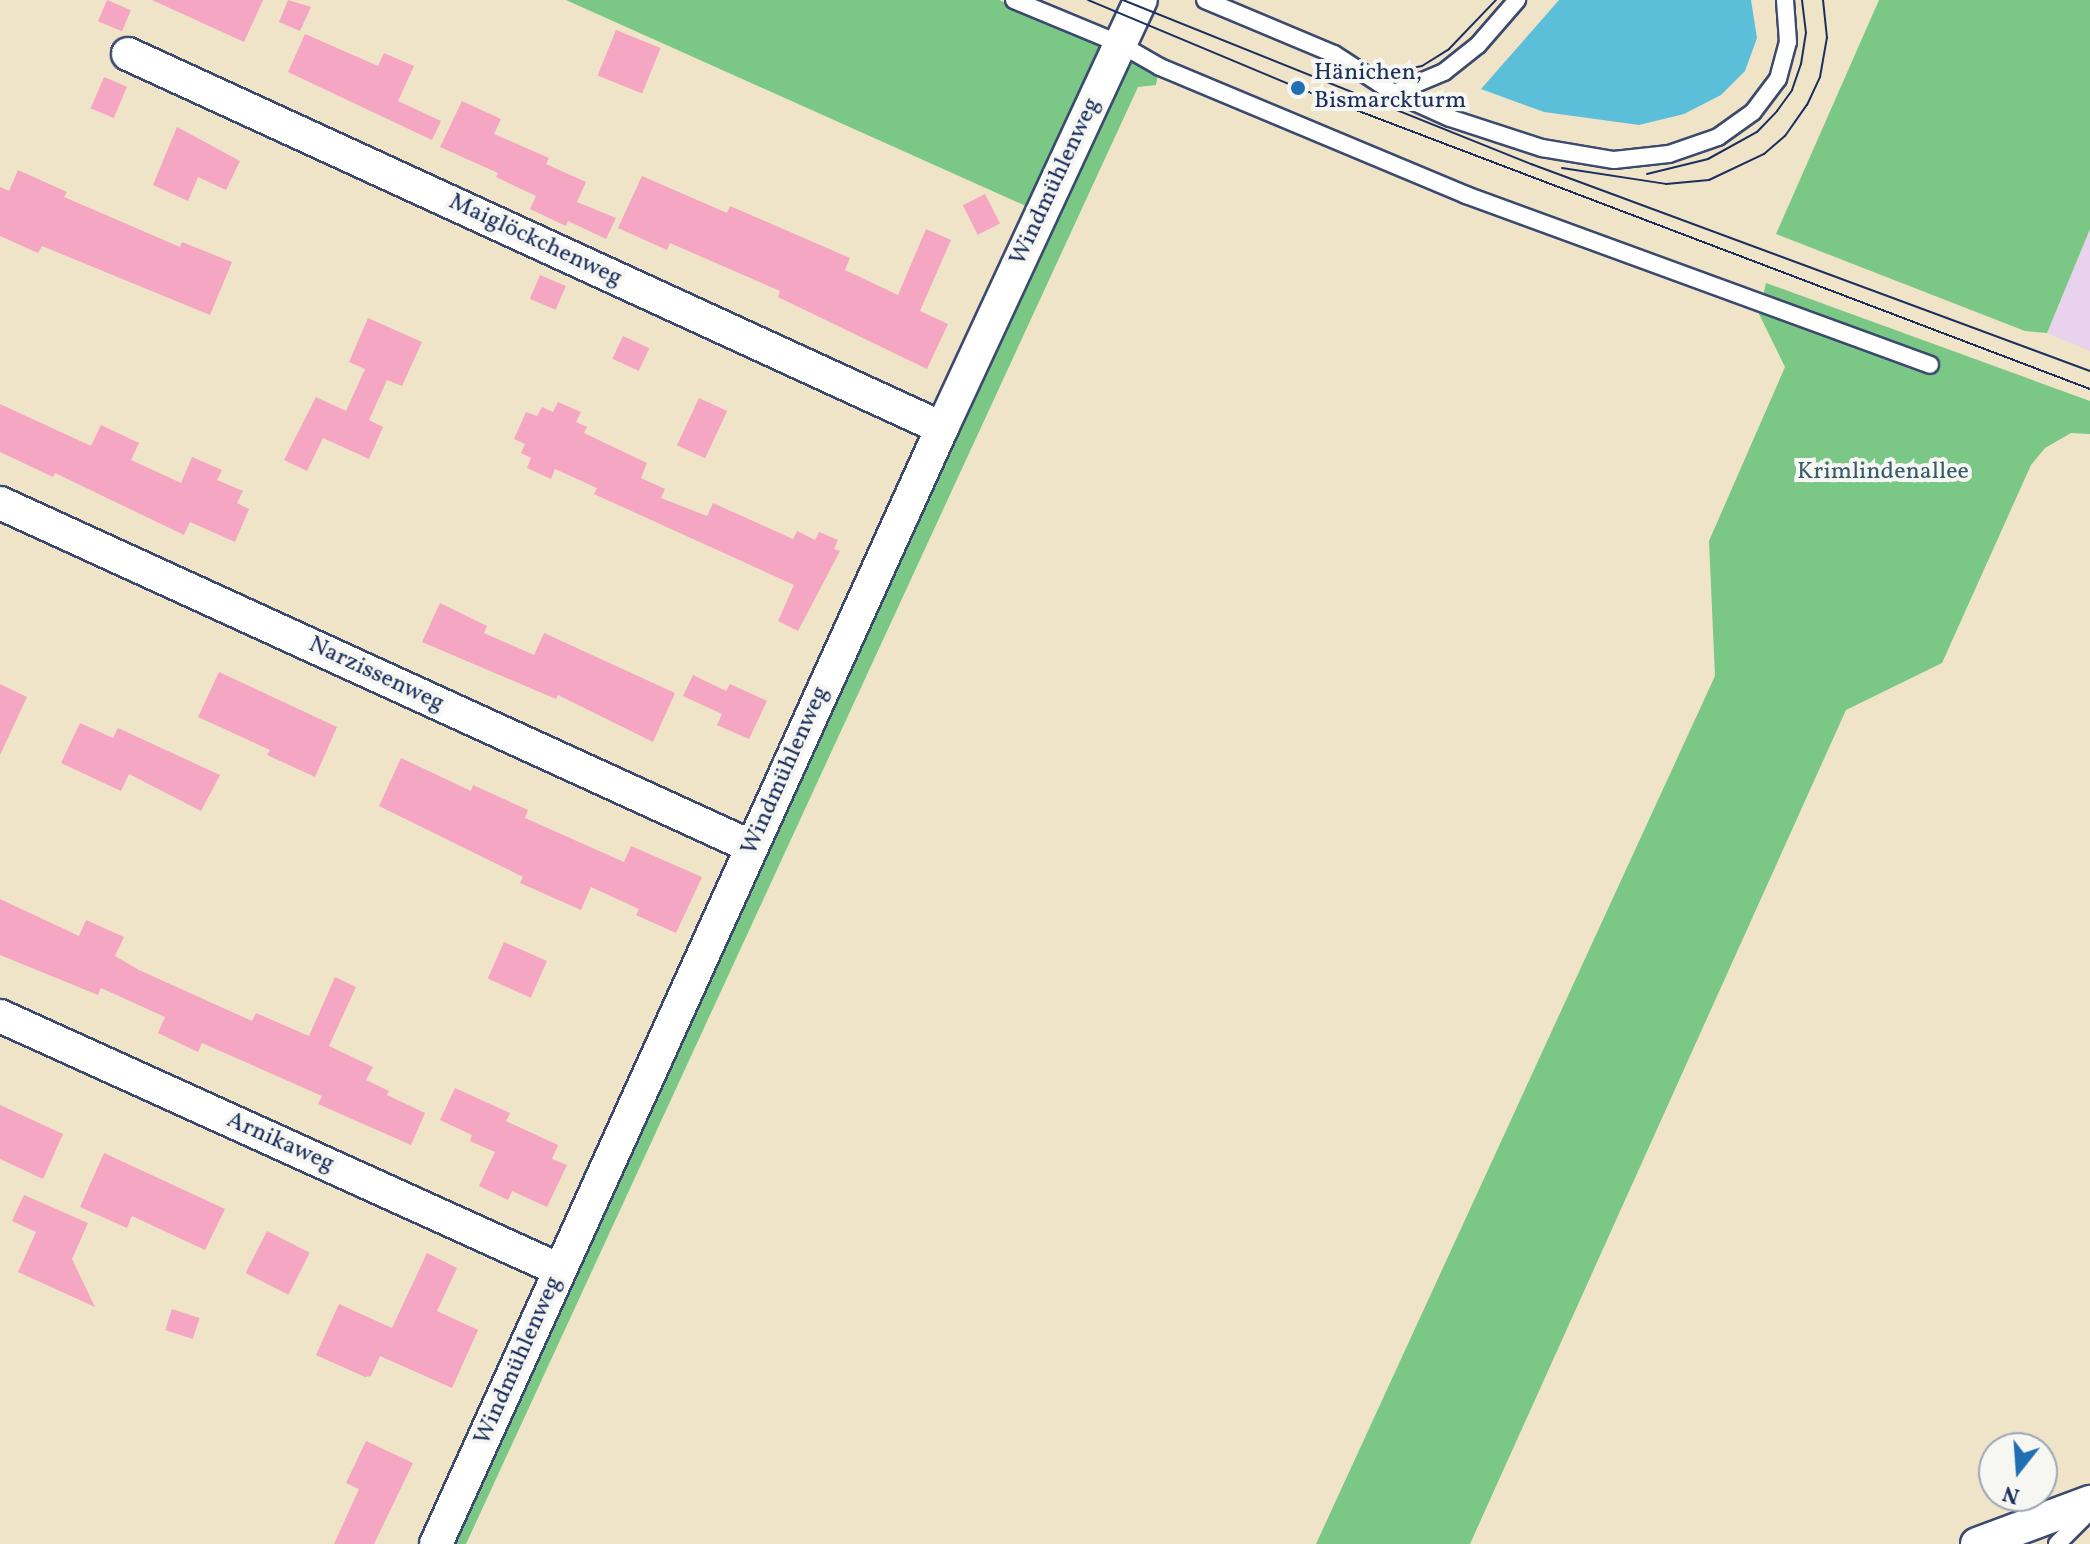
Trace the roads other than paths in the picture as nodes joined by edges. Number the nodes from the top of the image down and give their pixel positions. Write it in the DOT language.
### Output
graph roads {
  1 [pos="1014,0"];
  2 [pos="1141,0"];
  3 [pos="1205,0"];
  4 [pos="1517,0"];
  5 [pos="1785,0"];
  6 [pos="1120,44"];
  7 [pos="128,54"];
  8 [pos="1394,93"];
  9 [pos="1930,365"];
  10 [pos="942,428"];
  11 [pos="0,503"];
  12 [pos="752,847"];
  13 [pos="0,1016"];
  14 [pos="560,1270"];
  15 [pos="2090,1502"];
  16 [pos="2090,1511"];
  17 [pos="436,1544"];
  18 [pos="1977,1544"];
  19 [pos="2057,1544"];
  1 -- 6 [label="lane"];
  2 -- 6 [label="street, Windmühlenweg"];
  3 -- 8 [label="lane"];
  4 -- 8 [label="lane"];
  5 -- 8 [label="lane"];
  6 -- 9 [label="lane"];
  6 -- 10 [label="street, Windmühlenweg"];
  7 -- 10 [label="street, Maiglöckchenweg"];
  10 -- 12 [label="street, Windmühlenweg"];
  11 -- 12 [label="street, Narzissenweg"];
  12 -- 14 [label="street, Windmühlenweg"];
  13 -- 14 [label="street, Arnikaweg"];
  14 -- 17 [label="street, Windmühlenweg"];
  15 -- 18 [label="street"];
  16 -- 19 [label="lane"];
}
